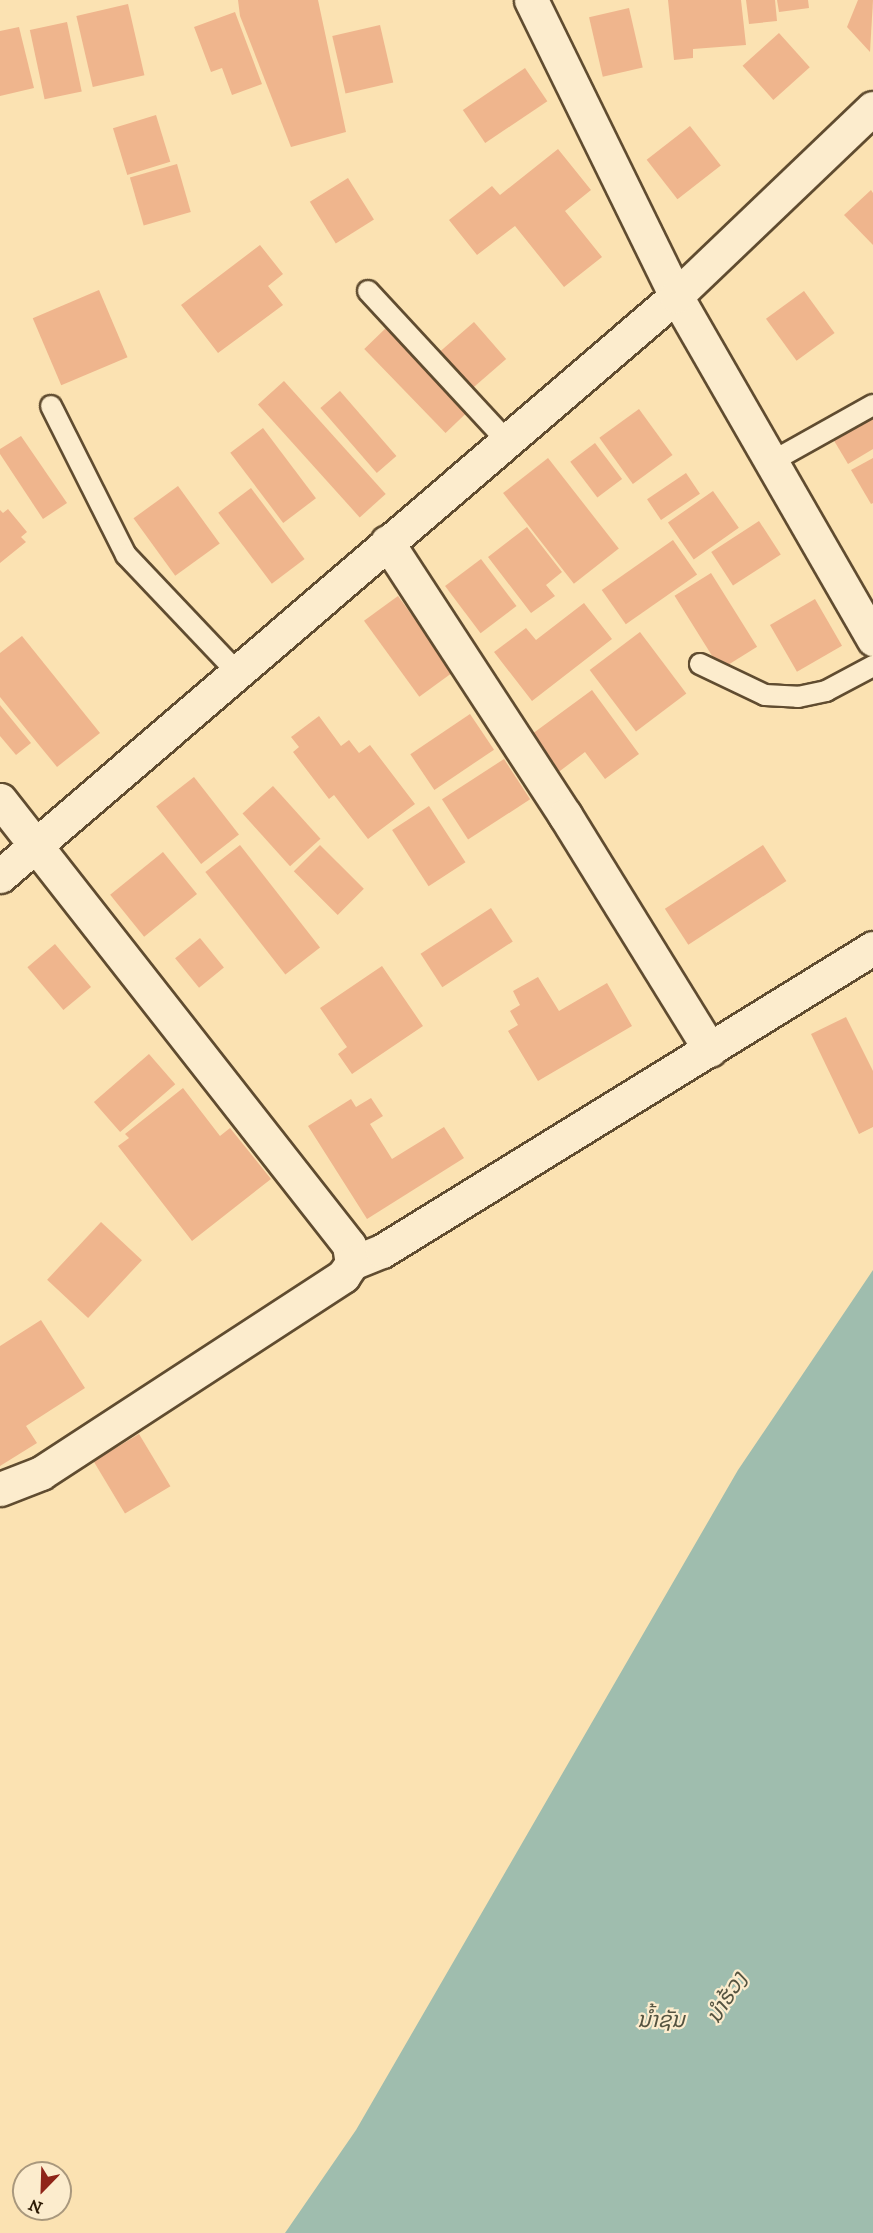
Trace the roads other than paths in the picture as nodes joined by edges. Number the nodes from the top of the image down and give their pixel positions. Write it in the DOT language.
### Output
graph roads {
  1 [pos="531,0"];
  2 [pos="873,108"];
  3 [pos="368,291"];
  4 [pos="676,296"];
  5 [pos="873,405"];
  6 [pos="51,406"];
  7 [pos="506,440"];
  8 [pos="771,462"];
  9 [pos="387,542"];
  10 [pos="873,639"];
  11 [pos="700,664"];
  12 [pos="873,666"];
  13 [pos="236,671"];
  14 [pos="0,800"];
  15 [pos="34,844"];
  16 [pos="0,876"];
  17 [pos="873,948"];
  18 [pos="710,1050"];
  19 [pos="352,1263"];
  20 [pos="0,1489"];
  1 -- 4 [label="street"];
  2 -- 4 [label="street"];
  3 -- 7 [label="lane"];
  4 -- 7 [label="street"];
  4 -- 8 [label="street"];
  5 -- 8 [label="lane"];
  6 -- 13 [label="lane"];
  7 -- 9 [label="street"];
  8 -- 10 [label="street"];
  9 -- 13 [label="street"];
  9 -- 18 [label="street"];
  11 -- 12 [label="lane"];
  13 -- 15 [label="street"];
  14 -- 15 [label="street"];
  15 -- 16 [label="street"];
  15 -- 19 [label="street"];
  17 -- 18 [label="street"];
  18 -- 19 [label="street"];
  19 -- 20 [label="street"];
}
